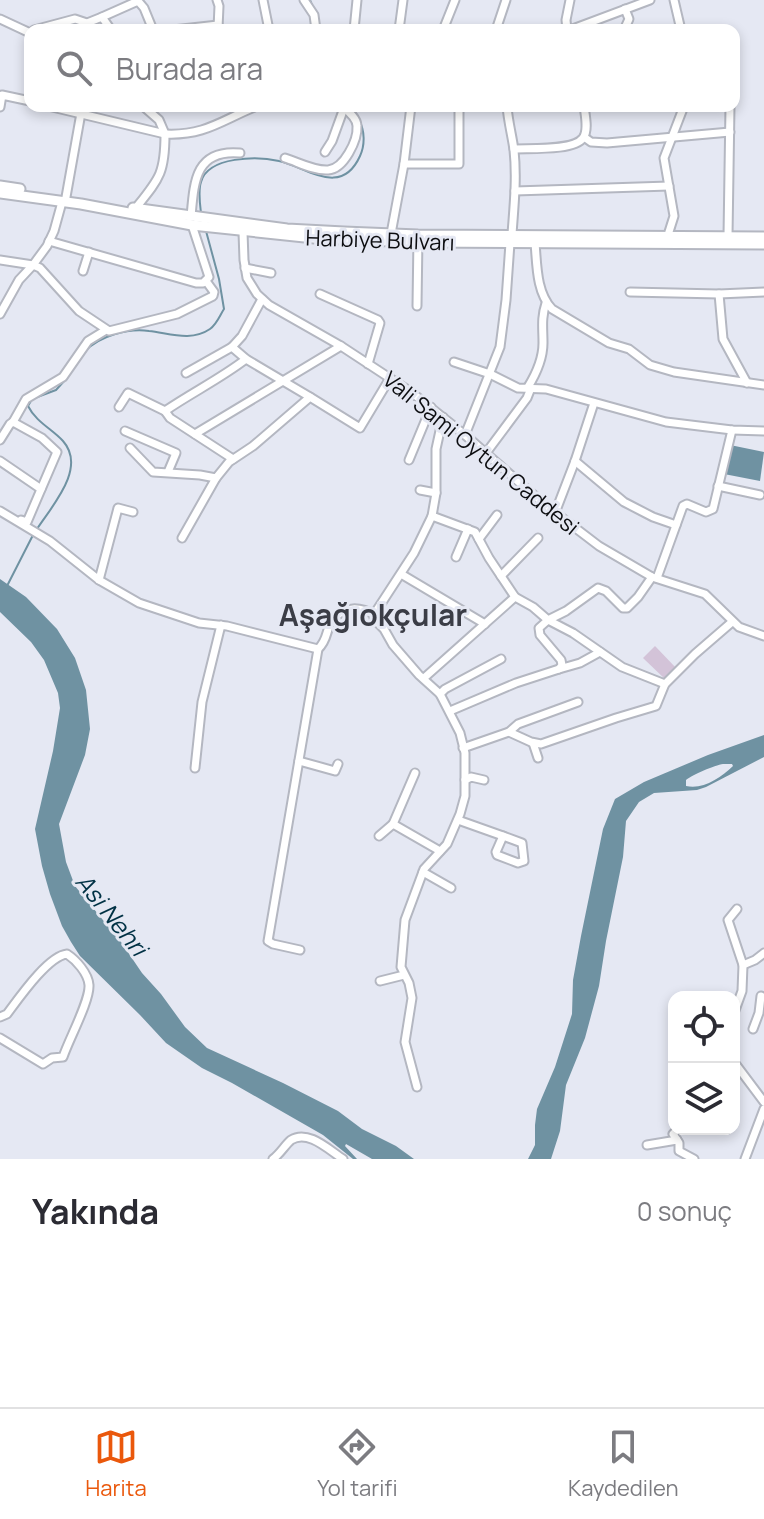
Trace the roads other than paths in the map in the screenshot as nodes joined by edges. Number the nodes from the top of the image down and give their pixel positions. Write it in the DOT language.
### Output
graph roads {
  1 [pos="138,0"];
  2 [pos="217,0"];
  3 [pos="263,0"];
  4 [pos="304,0"];
  5 [pos="357,0"];
  6 [pos="403,0"];
  7 [pos="455,0"];
  8 [pos="506,0"];
  9 [pos="570,0"];
  10 [pos="650,0"];
  11 [pos="674,0"];
  12 [pos="121,4"];
  13 [pos="625,9"];
  14 [pos="102,17"];
  15 [pos="0,19"];
  16 [pos="58,24"];
  17 [pos="107,24"];
  18 [pos="151,24"];
  19 [pos="218,24"];
  20 [pos="268,24"];
  21 [pos="315,24"];
  22 [pos="355,24"];
  23 [pos="400,24"];
  24 [pos="445,24"];
  25 [pos="498,24"];
  26 [pos="568,24"];
  27 [pos="586,24"];
  28 [pos="627,24"];
  29 [pos="680,24"];
  30 [pos="24,29"];
  31 [pos="1,95"];
  32 [pos="24,100"];
  33 [pos="0,107"];
  34 [pos="76,112"];
  35 [pos="151,112"];
  36 [pos="244,112"];
  37 [pos="341,112"];
  38 [pos="348,112"];
  39 [pos="410,112"];
  40 [pos="459,112"];
  41 [pos="507,112"];
  42 [pos="585,112"];
  43 [pos="682,112"];
  44 [pos="730,112"];
  45 [pos="81,113"];
  46 [pos="730,132"];
  47 [pos="165,134"];
  48 [pos="584,137"];
  49 [pos="673,137"];
  50 [pos="514,149"];
  51 [pos="325,152"];
  52 [pos="240,153"];
  53 [pos="285,158"];
  54 [pos="404,164"];
  55 [pos="0,186"];
  56 [pos="669,186"];
  57 [pos="515,191"];
  58 [pos="0,193"];
  59 [pos="64,199"];
  60 [pos="135,209"];
  61 [pos="192,221"];
  62 [pos="218,225"];
  63 [pos="243,232"];
  64 [pos="668,235"];
  65 [pos="728,236"];
  66 [pos="390,237"];
  67 [pos="764,237"];
  68 [pos="417,238"];
  69 [pos="511,238"];
  70 [pos="49,241"];
  71 [pos="535,243"];
  72 [pos="764,244"];
  73 [pos="89,252"];
  74 [pos="0,260"];
  75 [pos="33,265"];
  76 [pos="245,268"];
  77 [pos="83,271"];
  78 [pos="271,273"];
  79 [pos="206,281"];
  80 [pos="630,292"];
  81 [pos="764,292"];
  82 [pos="320,294"];
  83 [pos="719,294"];
  84 [pos="262,299"];
  85 [pos="546,303"];
  86 [pos="417,306"];
  87 [pos="1,309"];
  88 [pos="106,330"];
  89 [pos="242,336"];
  90 [pos="341,346"];
  91 [pos="232,347"];
  92 [pos="243,357"];
  93 [pos="454,362"];
  94 [pos="368,364"];
  95 [pos="186,373"];
  96 [pos="490,374"];
  97 [pos="390,378"];
  98 [pos="285,381"];
  99 [pos="747,383"];
  100 [pos="764,385"];
  101 [pos="530,388"];
  102 [pos="310,397"];
  103 [pos="594,403"];
  104 [pos="119,407"];
  105 [pos="431,407"];
  106 [pos="165,411"];
  107 [pos="443,417"];
  108 [pos="13,422"];
  109 [pos="732,430"];
  110 [pos="125,431"];
  111 [pos="764,431"];
  112 [pos="195,434"];
  113 [pos="465,435"];
  114 [pos="0,440"];
  115 [pos="130,448"];
  116 [pos="486,453"];
  117 [pos="233,459"];
  118 [pos="409,460"];
  119 [pos="0,461"];
  120 [pos="575,461"];
  121 [pos="168,472"];
  122 [pos="216,478"];
  123 [pos="718,486"];
  124 [pos="41,489"];
  125 [pos="420,490"];
  126 [pos="436,493"];
  127 [pos="760,495"];
  128 [pos="0,510"];
  129 [pos="133,512"];
  130 [pos="555,513"];
  131 [pos="497,515"];
  132 [pos="432,516"];
  133 [pos="676,525"];
  134 [pos="468,529"];
  135 [pos="182,538"];
  136 [pos="538,538"];
  137 [pos="479,539"];
  138 [pos="456,557"];
  139 [pos="401,574"];
  140 [pos="501,576"];
  141 [pos="654,577"];
  142 [pos="99,580"];
  143 [pos="515,597"];
  144 [pos="375,615"];
  145 [pos="548,620"];
  146 [pos="732,622"];
  147 [pos="485,624"];
  148 [pos="221,625"];
  149 [pos="764,636"];
  150 [pos="318,649"];
  151 [pos="600,652"];
  152 [pos="501,659"];
  153 [pos="559,669"];
  154 [pos="424,678"];
  155 [pos="665,684"];
  156 [pos="440,694"];
  157 [pos="578,702"];
  158 [pos="450,711"];
  159 [pos="509,732"];
  160 [pos="533,743"];
  161 [pos="463,748"];
  162 [pos="538,758"];
  163 [pos="299,761"];
  164 [pos="338,764"];
  165 [pos="195,768"];
  166 [pos="415,773"];
  167 [pos="465,780"];
  168 [pos="484,780"];
  169 [pos="458,820"];
  170 [pos="393,824"];
  171 [pos="379,836"];
  172 [pos="503,836"];
  173 [pos="440,851"];
  174 [pos="423,872"];
  175 [pos="451,888"];
  176 [pos="737,909"];
  177 [pos="300,950"];
  178 [pos="764,953"];
  179 [pos="743,965"];
  180 [pos="404,975"];
  181 [pos="380,981"];
  182 [pos="762,996"];
  183 [pos="740,1000"];
  184 [pos="0,1017"];
  185 [pos="753,1029"];
  186 [pos="0,1038"];
  187 [pos="735,1063"];
  188 [pos="417,1087"];
  189 [pos="764,1102"];
  190 [pos="764,1109"];
  191 [pos="762,1120"];
  192 [pos="674,1135"];
  193 [pos="677,1140"];
  194 [pos="647,1145"];
  195 [pos="273,1159"];
  196 [pos="343,1159"];
  197 [pos="694,1159"];
  198 [pos="745,1159"];
  1 -- 12 [label="street"];
  1 -- 18 [label="street"];
  2 -- 19 [label="street"];
  3 -- 20 [label="street"];
  4 -- 21 [label="street"];
  5 -- 22 [label="street"];
  6 -- 23 [label="street"];
  7 -- 24 [label="street"];
  8 -- 25 [label="street"];
  9 -- 26 [label="street"];
  10 -- 13 [label="street"];
  11 -- 29 [label="street"];
  12 -- 14 [label="street"];
  13 -- 27 [label="street"];
  13 -- 28 [label="street"];
  14 -- 16 [label="street"];
  14 -- 17 [label="street"];
  15 -- 30 [label="street"];
  31 -- 32 [label="street"];
  31 -- 33 [label="street"];
  34 -- 45 [label="street"];
  35 -- 47 [label="street"];
  36 -- 47 [label="street"];
  37 -- 51 [label="street"];
  38 -- 53 [label="street"];
  39 -- 54 [label="street"];
  40 -- 54 [label="street"];
  41 -- 50 [label="street"];
  42 -- 48 [label="street"];
  43 -- 49 [label="street"];
  44 -- 46 [label="street"];
  45 -- 47 [label="street"];
  45 -- 59 [label="street"];
  46 -- 49 [label="street"];
  46 -- 65 [label="street"];
  47 -- 60 [label="street"];
  48 -- 49 [label="street"];
  48 -- 50 [label="street"];
  49 -- 56 [label="street"];
  50 -- 57 [label="street"];
  52 -- 61 [label="street"];
  54 -- 66 [label="street"];
  55 -- 59 [label="main road, Harbiye Bulvarı"];
  56 -- 57 [label="street"];
  56 -- 64 [label="street"];
  57 -- 69 [label="street"];
  58 -- 59 [label="main road, Harbiye Bulvarı"];
  59 -- 60 [label="main road, Harbiye Bulvarı"];
  59 -- 61 [label="main road, Harbiye Bulvarı"];
  59 -- 70 [label="street"];
  60 -- 61 [label="main road, Harbiye Bulvarı"];
  61 -- 62 [label="main road, Harbiye Bulvarı"];
  61 -- 79 [label="street"];
  62 -- 63 [label="main road, Harbiye Bulvarı"];
  62 -- 66 [label="main road, Harbiye Bulvarı"];
  63 -- 66 [label="main road, Harbiye Bulvarı"];
  63 -- 76 [label="street, Vali Sami Oytun Caddesi"];
  64 -- 65 [label="main road, Harbiye Bulvarı"];
  64 -- 69 [label="main road, Harbiye Bulvarı"];
  65 -- 67 [label="main road, Harbiye Bulvarı"];
  66 -- 68 [label="main road, Harbiye Bulvarı"];
  68 -- 69 [label="main road, Harbiye Bulvarı"];
  68 -- 86 [label="street"];
  69 -- 71 [label="main road, Harbiye Bulvarı"];
  69 -- 96 [label="street"];
  70 -- 73 [label="street"];
  70 -- 75 [label="street"];
  71 -- 72 [label="main road, Harbiye Bulvarı"];
  71 -- 85 [label="street"];
  73 -- 77 [label="street"];
  73 -- 79 [label="street"];
  74 -- 75 [label="street"];
  75 -- 87 [label="street"];
  75 -- 88 [label="street"];
  76 -- 78 [label="street"];
  76 -- 84 [label="street, Vali Sami Oytun Caddesi"];
  79 -- 88 [label="street"];
  80 -- 83 [label="street"];
  81 -- 83 [label="street"];
  82 -- 94 [label="street"];
  83 -- 99 [label="street"];
  84 -- 89 [label="street"];
  84 -- 90 [label="street, Vali Sami Oytun Caddesi"];
  85 -- 99 [label="street"];
  85 -- 101 [label="street"];
  88 -- 108 [label="street"];
  89 -- 91 [label="street"];
  89 -- 92 [label="street"];
  90 -- 94 [label="street, Vali Sami Oytun Caddesi"];
  90 -- 98 [label="street"];
  91 -- 92 [label="street"];
  91 -- 95 [label="street"];
  92 -- 98 [label="street"];
  92 -- 106 [label="street"];
  93 -- 96 [label="street"];
  94 -- 97 [label="street, Vali Sami Oytun Caddesi"];
  96 -- 101 [label="street"];
  96 -- 113 [label="street"];
  97 -- 102 [label="street"];
  97 -- 105 [label="street, Vali Sami Oytun Caddesi"];
  98 -- 102 [label="street"];
  98 -- 112 [label="street"];
  99 -- 100 [label="street"];
  101 -- 103 [label="street"];
  101 -- 116 [label="street"];
  102 -- 117 [label="street"];
  103 -- 109 [label="street"];
  103 -- 120 [label="street"];
  104 -- 106 [label="street"];
  105 -- 107 [label="street, Vali Sami Oytun Caddesi"];
  105 -- 118 [label="street"];
  106 -- 112 [label="street"];
  107 -- 113 [label="street, Vali Sami Oytun Caddesi"];
  107 -- 126 [label="street"];
  108 -- 114 [label="street"];
  108 -- 124 [label="street"];
  109 -- 111 [label="street"];
  109 -- 123 [label="street"];
  110 -- 121 [label="street"];
  112 -- 117 [label="street"];
  113 -- 116 [label="street, Vali Sami Oytun Caddesi"];
  115 -- 121 [label="street"];
  116 -- 130 [label="street, Vali Sami Oytun Caddesi"];
  117 -- 122 [label="street"];
  119 -- 124 [label="street"];
  120 -- 130 [label="street"];
  120 -- 133 [label="street"];
  121 -- 122 [label="street"];
  122 -- 135 [label="street"];
  123 -- 127 [label="street"];
  123 -- 133 [label="street"];
  124 -- 128 [label="street"];
  125 -- 126 [label="street"];
  126 -- 132 [label="street"];
  128 -- 142 [label="street"];
  129 -- 142 [label="street"];
  130 -- 141 [label="street, Vali Sami Oytun Caddesi"];
  131 -- 137 [label="street"];
  132 -- 134 [label="street"];
  132 -- 139 [label="street"];
  133 -- 141 [label="street"];
  134 -- 137 [label="street"];
  134 -- 138 [label="street"];
  136 -- 140 [label="street"];
  137 -- 140 [label="street"];
  139 -- 144 [label="street"];
  139 -- 147 [label="street"];
  140 -- 143 [label="street"];
  141 -- 145 [label="street"];
  141 -- 146 [label="street, Vali Sami Oytun Caddesi"];
  142 -- 148 [label="street"];
  143 -- 145 [label="street"];
  143 -- 147 [label="street"];
  144 -- 150 [label="street"];
  144 -- 154 [label="street"];
  145 -- 151 [label="street"];
  145 -- 153 [label="street"];
  146 -- 149 [label="street, Vali Sami Oytun Caddesi"];
  146 -- 155 [label="street"];
  147 -- 154 [label="street"];
  148 -- 150 [label="street"];
  148 -- 165 [label="street"];
  150 -- 163 [label="street"];
  151 -- 153 [label="street"];
  151 -- 155 [label="street"];
  152 -- 156 [label="street"];
  153 -- 158 [label="street"];
  154 -- 156 [label="street"];
  155 -- 160 [label="street"];
  156 -- 158 [label="street"];
  157 -- 159 [label="street"];
  158 -- 161 [label="street"];
  159 -- 160 [label="street"];
  159 -- 161 [label="street"];
  160 -- 162 [label="street"];
  161 -- 167 [label="street"];
  163 -- 164 [label="street"];
  163 -- 177 [label="street"];
  166 -- 170 [label="street"];
  167 -- 168 [label="street"];
  167 -- 169 [label="street"];
  169 -- 172 [label="street"];
  169 -- 173 [label="street"];
  170 -- 171 [label="street"];
  170 -- 173 [label="street"];
  173 -- 174 [label="street"];
  174 -- 175 [label="street"];
  174 -- 180 [label="street"];
  176 -- 179 [label="street"];
  178 -- 179 [label="street"];
  179 -- 183 [label="street"];
  180 -- 181 [label="street"];
  180 -- 188 [label="street"];
  182 -- 183 [label="street"];
  182 -- 185 [label="street"];
  184 -- 186 [label="street"];
  187 -- 189 [label="street"];
  190 -- 191 [label="street"];
  191 -- 198 [label="street"];
  192 -- 193 [label="street"];
  193 -- 194 [label="street"];
  193 -- 197 [label="street"];
  195 -- 196 [label="street"];
}
